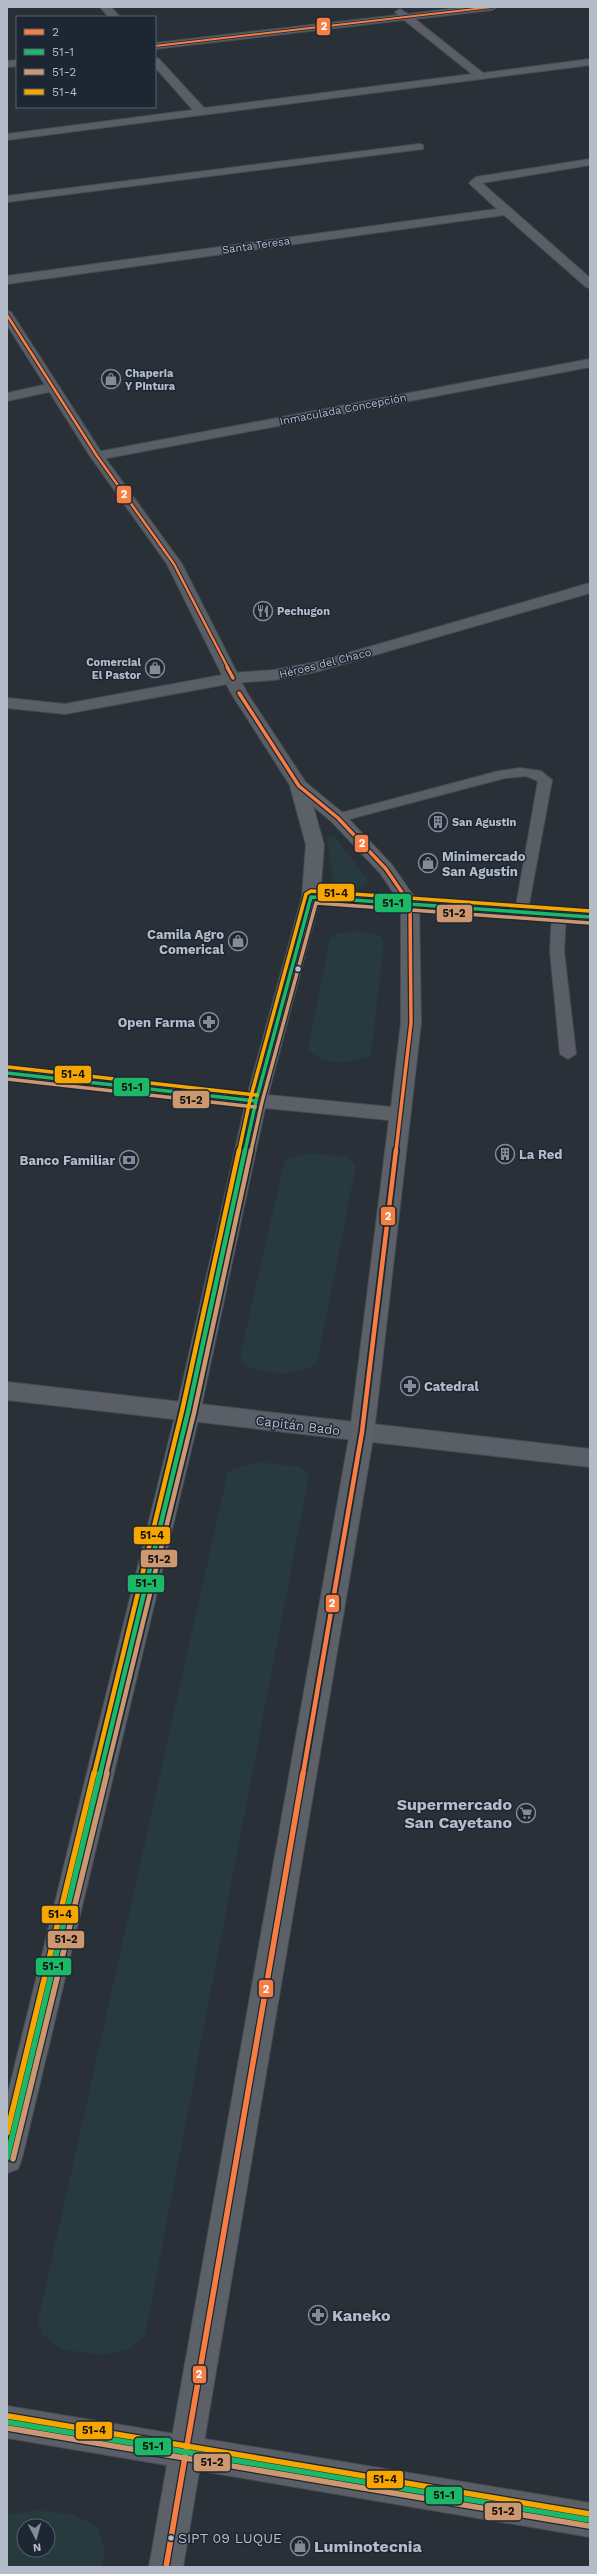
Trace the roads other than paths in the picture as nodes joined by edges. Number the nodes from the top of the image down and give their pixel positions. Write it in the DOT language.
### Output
graph roads {
  1 [pos="106,7"];
  2 [pos="395,7"];
  3 [pos="492,7"];
  4 [pos="114,16"];
  5 [pos="407,17"];
  6 [pos="156,46"];
  7 [pos="156,62"];
  8 [pos="590,62"];
  9 [pos="481,76"];
  10 [pos="201,112"];
  11 [pos="7,137"];
  12 [pos="419,147"];
  13 [pos="590,162"];
  14 [pos="7,199"];
  15 [pos="505,211"];
  16 [pos="7,280"];
  17 [pos="590,284"];
  18 [pos="7,315"];
  19 [pos="12,330"];
  20 [pos="590,363"];
  21 [pos="53,386"];
  22 [pos="7,397"];
  23 [pos="97,456"];
  24 [pos="590,588"];
  25 [pos="233,678"];
  26 [pos="7,703"];
  27 [pos="299,786"];
  28 [pos="338,818"];
  29 [pos="311,897"];
  30 [pos="410,904"];
  31 [pos="522,912"];
  32 [pos="559,915"];
  33 [pos="590,917"];
  34 [pos="568,1054"];
  35 [pos="7,1073"];
  36 [pos="256,1101"];
  37 [pos="398,1114"];
  38 [pos="7,1391"];
  39 [pos="188,1412"];
  40 [pos="362,1432"];
  41 [pos="590,1458"];
  42 [pos="7,2158"];
  43 [pos="7,2422"];
  44 [pos="187,2453"];
  45 [pos="590,2520"];
  46 [pos="166,2567"];
  1 -- 4 [label="street"];
  2 -- 5 [label="street"];
  3 -- 5 [label="street"];
  5 -- 6 [label="street"];
  5 -- 9 [label="street"];
  7 -- 10 [label="street"];
  8 -- 9 [label="street"];
  9 -- 10 [label="street"];
  10 -- 11 [label="street"];
  12 -- 14 [label="street"];
  13 -- 15 [label="street"];
  15 -- 16 [label="street, Santa Teresa"];
  15 -- 17 [label="street"];
  18 -- 19 [label="main road"];
  19 -- 21 [label="main road"];
  20 -- 23 [label="street, Inmaculada Concepción"];
  21 -- 22 [label="street"];
  21 -- 23 [label="main road"];
  23 -- 25 [label="main road"];
  24 -- 25 [label="street, Héroes del Chaco"];
  25 -- 26 [label="street, Héroes del Chaco"];
  25 -- 27 [label="main road"];
  27 -- 28 [label="main road"];
  27 -- 29 [label="main road"];
  28 -- 30 [label="main road"];
  28 -- 31 [label="lane"];
  29 -- 30 [label="main road"];
  29 -- 36 [label="main road"];
  30 -- 31 [label="main road"];
  30 -- 37 [label="main road"];
  31 -- 32 [label="main road"];
  32 -- 33 [label="main road"];
  32 -- 34 [label="lane"];
  35 -- 36 [label="main road"];
  36 -- 37 [label="main road"];
  36 -- 39 [label="main road"];
  37 -- 40 [label="main road"];
  38 -- 39 [label="street, Capitán Bado"];
  39 -- 40 [label="street, Capitán Bado"];
  39 -- 42 [label="main road"];
  40 -- 41 [label="street, Capitán Bado"];
  40 -- 44 [label="main road"];
  43 -- 44 [label="street"];
  44 -- 45 [label="street"];
  44 -- 46 [label="main road"];
}
